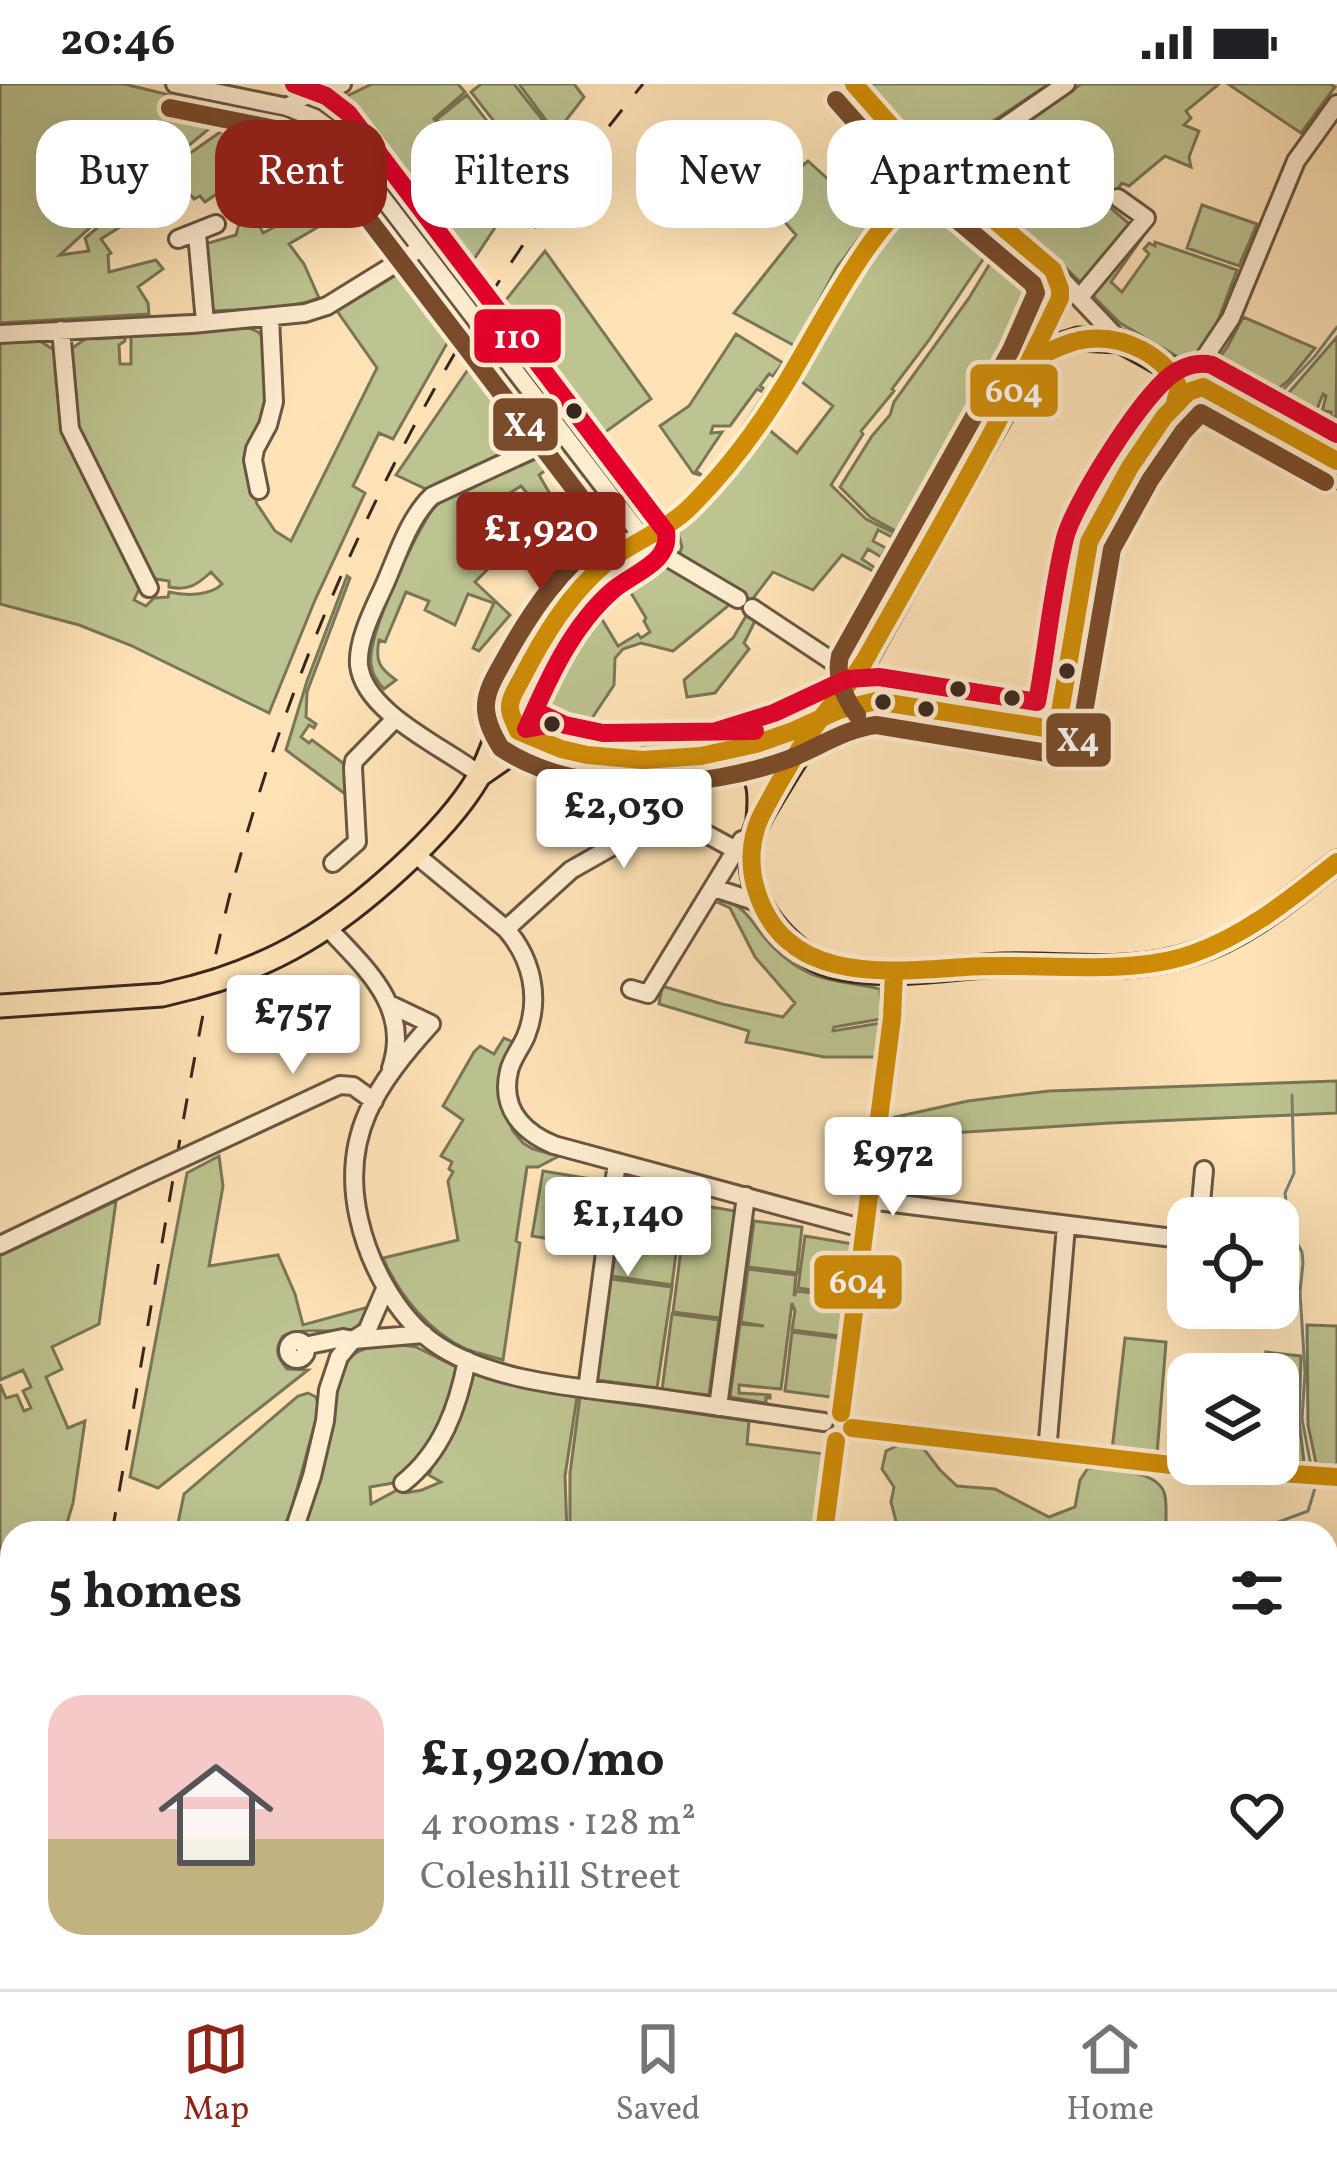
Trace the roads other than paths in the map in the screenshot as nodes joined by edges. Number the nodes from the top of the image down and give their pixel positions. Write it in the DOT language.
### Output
graph roads {
  1 [pos="175,84"];
  2 [pos="341,84"];
  3 [pos="854,84"];
  4 [pos="1066,84"];
  5 [pos="1337,104"];
  6 [pos="286,107"];
  7 [pos="315,118"];
  8 [pos="886,120"];
  9 [pos="1013,120"];
  10 [pos="1118,197"];
  11 [pos="215,225"];
  12 [pos="881,228"];
  13 [pos="1003,228"];
  14 [pos="197,234"];
  15 [pos="178,239"];
  16 [pos="421,248"];
  17 [pos="1053,270"];
  18 [pos="1080,298"];
  19 [pos="270,318"];
  20 [pos="205,322"];
  21 [pos="62,330"];
  22 [pos="0,334"];
  23 [pos="1120,341"];
  24 [pos="1032,361"];
  25 [pos="1201,363"];
  26 [pos="1169,367"];
  27 [pos="1203,387"];
  28 [pos="1175,403"];
  29 [pos="563,433"];
  30 [pos="1305,443"];
  31 [pos="1337,445"];
  32 [pos="1337,461"];
  33 [pos="259,490"];
  34 [pos="644,540"];
  35 [pos="152,592"];
  36 [pos="859,671"];
  37 [pos="876,701"];
  38 [pos="395,719"];
  39 [pos="819,720"];
  40 [pos="507,743"];
  41 [pos="802,746"];
  42 [pos="723,754"];
  43 [pos="480,775"];
  44 [pos="758,822"];
  45 [pos="734,849"];
  46 [pos="415,854"];
  47 [pos="1337,862"];
  48 [pos="332,863"];
  49 [pos="714,888"];
  50 [pos="760,903"];
  51 [pos="328,927"];
  52 [pos="506,928"];
  53 [pos="894,972"];
  54 [pos="631,989"];
  55 [pos="389,1004"];
  56 [pos="0,1006"];
  57 [pos="391,1069"];
  58 [pos="374,1101"];
  59 [pos="617,1162"];
  60 [pos="1204,1170"];
  61 [pos="746,1196"];
  62 [pos="1202,1197"];
  63 [pos="869,1199"];
  64 [pos="1066,1226"];
  65 [pos="865,1229"];
  66 [pos="1167,1237"];
  67 [pos="0,1245"];
  68 [pos="386,1287"];
  69 [pos="424,1334"];
  70 [pos="353,1340"];
  71 [pos="304,1346"];
  72 [pos="466,1360"];
  73 [pos="587,1389"];
  74 [pos="718,1407"];
  75 [pos="839,1421"];
  76 [pos="1047,1452"];
  77 [pos="1167,1462"];
  78 [pos="403,1483"];
  79 [pos="297,1521"];
  80 [pos="826,1521"];
  1 -- 6 [label="street"];
  2 -- 6 [label="street"];
  2 -- 7 [label="street"];
  3 -- 8 [label="street"];
  4 -- 9 [label="street"];
  5 -- 25 [label="street"];
  6 -- 7 [label="street"];
  7 -- 16 [label="street"];
  10 -- 18 [label="street"];
  11 -- 14 [label="street"];
  12 -- 34 [label="street"];
  13 -- 17 [label="street"];
  14 -- 15 [label="street"];
  14 -- 20 [label="street"];
  16 -- 19 [label="street"];
  16 -- 29 [label="street"];
  17 -- 18 [label="street"];
  17 -- 24 [label="street"];
  18 -- 23 [label="street"];
  19 -- 20 [label="street"];
  19 -- 33 [label="street"];
  20 -- 21 [label="street"];
  21 -- 22 [label="street"];
  21 -- 35 [label="street"];
  23 -- 24 [label="main road"];
  23 -- 26 [label="main road"];
  24 -- 36 [label="main road"];
  26 -- 27 [label="main road"];
  26 -- 28 [label="street"];
  27 -- 28 [label="street"];
  27 -- 30 [label="main road"];
  28 -- 37 [label="street"];
  29 -- 34 [label="street"];
  29 -- 38 [label="street"];
  30 -- 31 [label="street"];
  30 -- 32 [label="main road"];
  34 -- 36 [label="street"];
  34 -- 40 [label="street"];
  36 -- 37 [label="street"];
  36 -- 39 [label="main road"];
  37 -- 39 [label="street"];
  38 -- 43 [label="street"];
  38 -- 48 [label="street"];
  39 -- 41 [label="main road"];
  39 -- 42 [label="main road"];
  40 -- 42 [label="main road"];
  40 -- 43 [label="main road"];
  41 -- 42 [label="main road"];
  41 -- 44 [label="main road"];
  42 -- 44 [label="main road"];
  43 -- 46 [label="main road"];
  44 -- 45 [label="street"];
  44 -- 50 [label="main road"];
  45 -- 49 [label="street"];
  45 -- 52 [label="street"];
  46 -- 51 [label="main road"];
  46 -- 52 [label="street"];
  47 -- 53 [label="main road"];
  49 -- 50 [label="street"];
  49 -- 54 [label="street"];
  50 -- 53 [label="main road"];
  51 -- 55 [label="street"];
  51 -- 56 [label="main road, bridge"];
  52 -- 59 [label="street"];
  53 -- 63 [label="street"];
  55 -- 57 [label="street"];
  55 -- 57 [label="street"];
  57 -- 58 [label="street"];
  58 -- 67 [label="street, bridge"];
  58 -- 68 [label="street"];
  59 -- 61 [label="street"];
  59 -- 73 [label="street"];
  60 -- 62 [label="street"];
  61 -- 65 [label="street"];
  61 -- 74 [label="street"];
  63 -- 64 [label="street"];
  63 -- 65 [label="street"];
  64 -- 66 [label="street"];
  64 -- 76 [label="street"];
  65 -- 75 [label="street"];
  68 -- 69 [label="street"];
  68 -- 70 [label="street"];
  69 -- 70 [label="street"];
  69 -- 72 [label="street"];
  70 -- 71 [label="street"];
  70 -- 79 [label="street"];
  72 -- 73 [label="street"];
  72 -- 78 [label="street"];
  73 -- 74 [label="street"];
  74 -- 75 [label="street"];
  75 -- 76 [label="street"];
  75 -- 80 [label="street"];
  76 -- 77 [label="street"];
}
